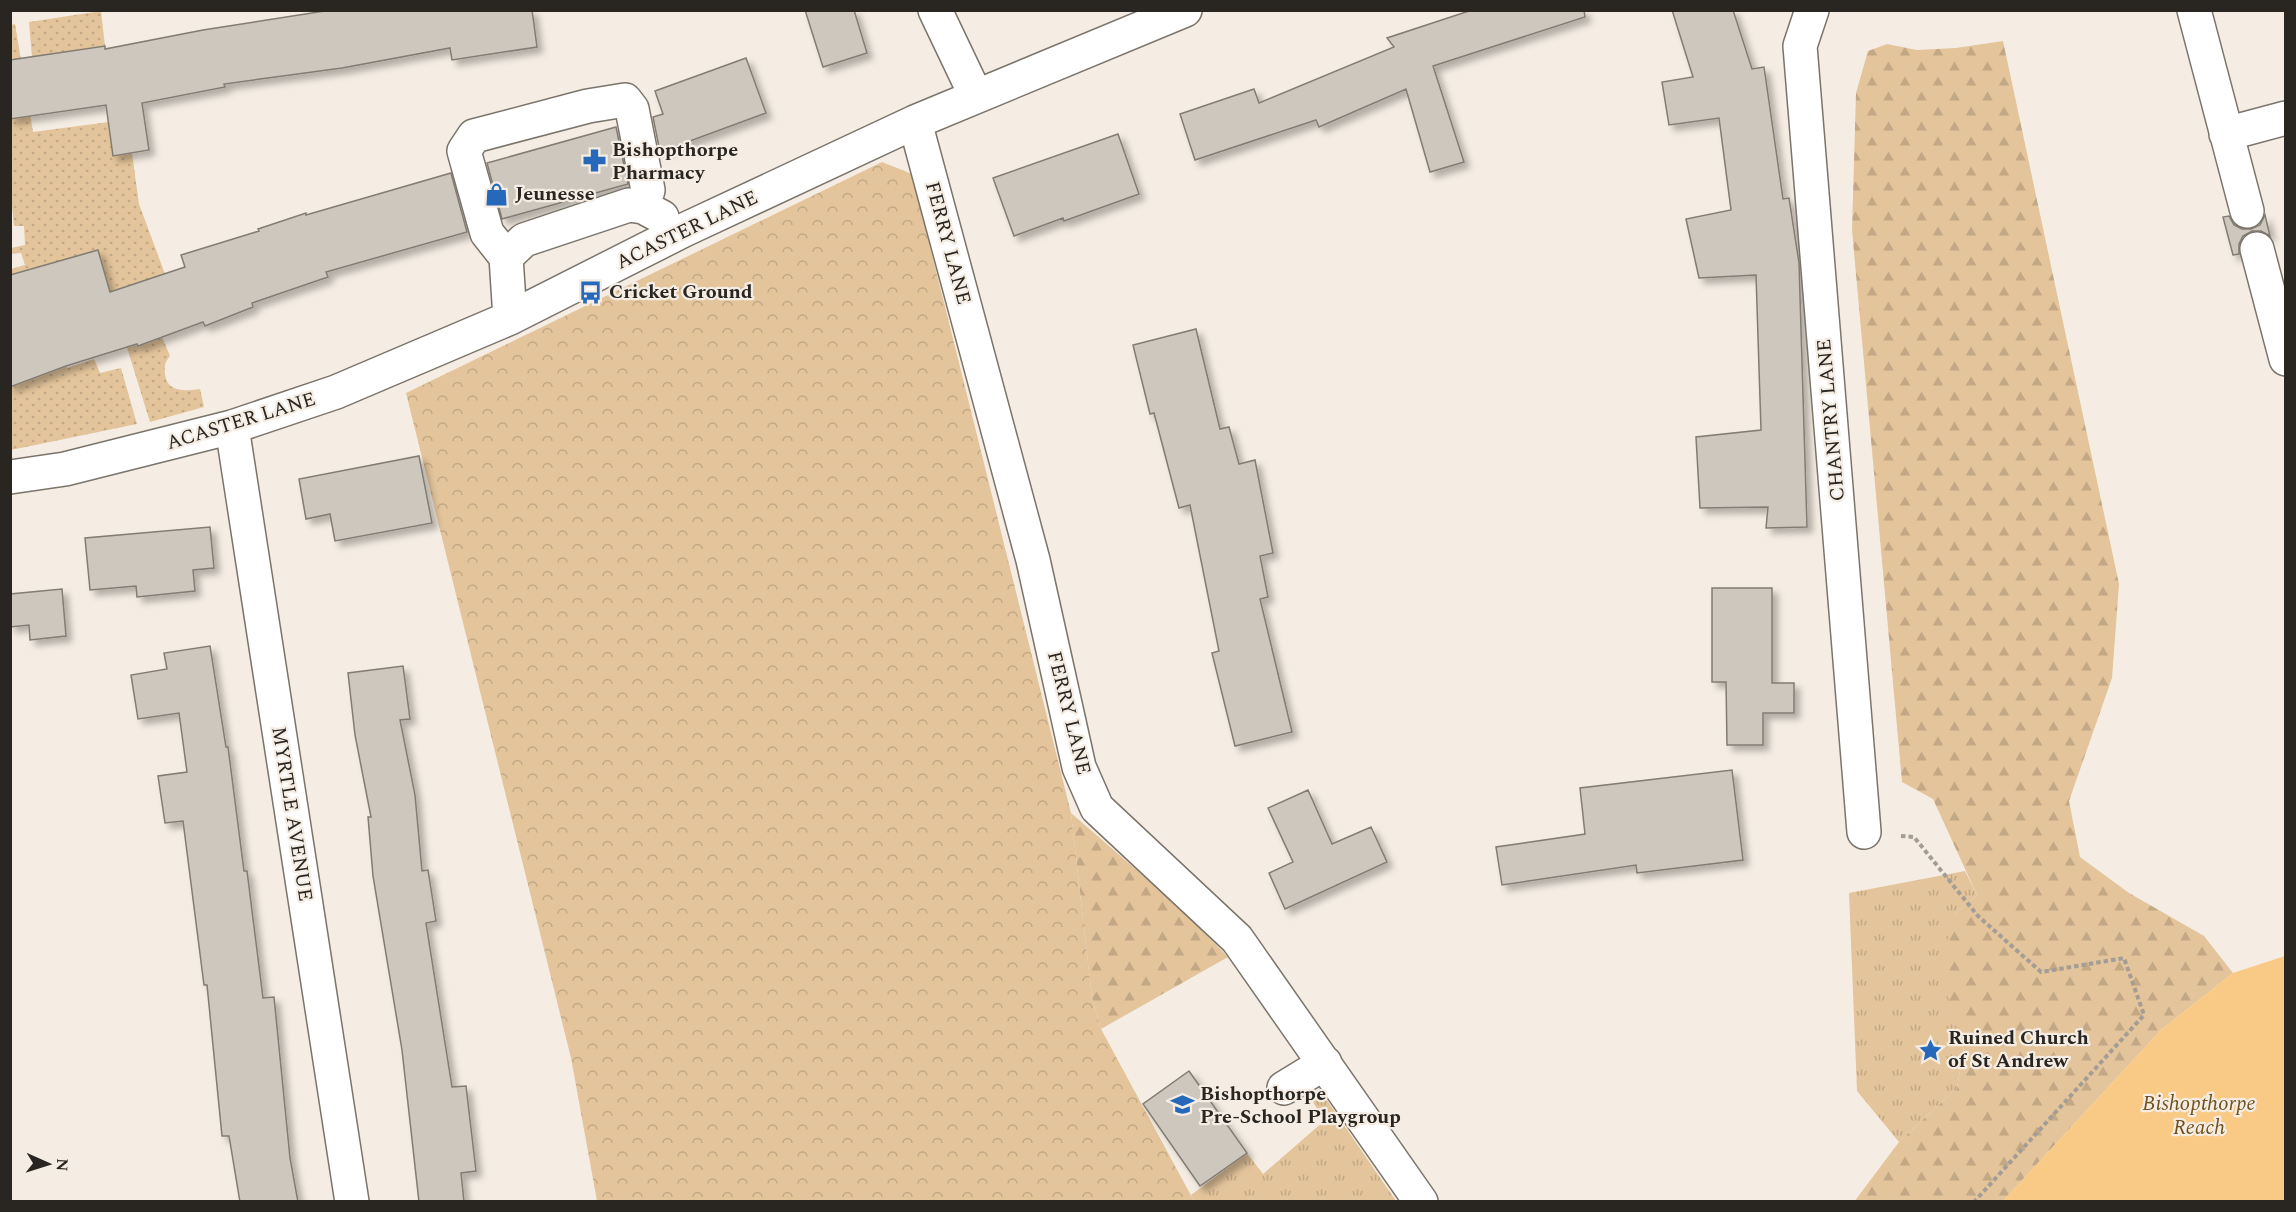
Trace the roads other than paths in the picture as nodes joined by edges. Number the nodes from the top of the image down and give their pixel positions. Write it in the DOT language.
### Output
graph roads {
  1 [pos="935,10"];
  2 [pos="1185,10"];
  3 [pos="1812,10"];
  4 [pos="2194,10"];
  5 [pos="976,96"];
  6 [pos="2286,118"];
  7 [pos="915,122"];
  8 [pos="2226,134"];
  9 [pos="643,207"];
  10 [pos="2247,211"];
  11 [pos="684,230"];
  12 [pos="2257,249"];
  13 [pos="506,257"];
  14 [pos="510,318"];
  15 [pos="2286,359"];
  16 [pos="232,427"];
  17 [pos="10,477"];
  18 [pos="1864,832"];
  19 [pos="1325,1063"];
  20 [pos="1284,1088"];
  21 [pos="352,1202"];
  22 [pos="1421,1202"];
  1 -- 5 [label="street"];
  2 -- 5 [label="street, ACASTER LANE"];
  3 -- 18 [label="street, CHANTRY LANE"];
  4 -- 8 [label="street"];
  5 -- 7 [label="street, ACASTER LANE"];
  6 -- 8 [label="street"];
  7 -- 11 [label="street, ACASTER LANE"];
  7 -- 19 [label="street, FERRY LANE"];
  8 -- 10 [label="street"];
  9 -- 11 [label="street"];
  9 -- 13 [label="street"];
  9 -- 13 [label="street"];
  11 -- 14 [label="street, ACASTER LANE"];
  12 -- 15 [label="street"];
  13 -- 14 [label="street"];
  14 -- 16 [label="street, ACASTER LANE"];
  16 -- 17 [label="street, ACASTER LANE"];
  16 -- 21 [label="street, MYRTLE AVENUE"];
  19 -- 20 [label="street"];
  19 -- 22 [label="street, FERRY LANE"];
}
